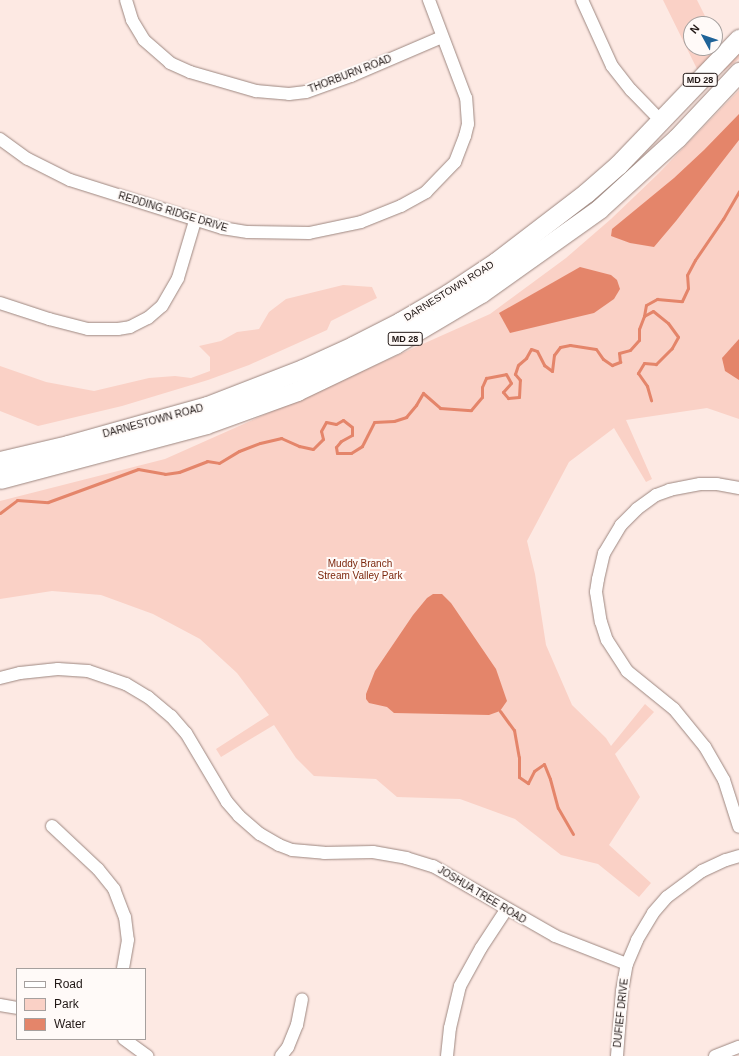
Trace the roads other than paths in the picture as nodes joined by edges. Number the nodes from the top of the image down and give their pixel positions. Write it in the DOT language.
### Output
graph roads {
  1 [pos="126,0"];
  2 [pos="429,0"];
  3 [pos="582,0"];
  4 [pos="442,37"];
  5 [pos="739,38"];
  6 [pos="739,72"];
  7 [pos="661,121"];
  8 [pos="0,139"];
  9 [pos="195,221"];
  10 [pos="0,303"];
  11 [pos="0,461"];
  12 [pos="0,479"];
  13 [pos="739,488"];
  14 [pos="0,678"];
  15 [pos="52,826"];
  16 [pos="739,827"];
  17 [pos="739,856"];
  18 [pos="506,910"];
  19 [pos="627,964"];
  20 [pos="123,968"];
  21 [pos="302,999"];
  22 [pos="0,1006"];
  23 [pos="16,1008"];
  24 [pos="125,1040"];
  25 [pos="739,1047"];
  26 [pos="147,1056"];
  27 [pos="281,1056"];
  28 [pos="447,1056"];
  29 [pos="617,1056"];
  30 [pos="715,1056"];
  1 -- 4 [label="street, THORBURN ROAD"];
  2 -- 4 [label="street, REDDING RIDGE DRIVE"];
  3 -- 7 [label="street"];
  4 -- 9 [label="street, REDDING RIDGE DRIVE"];
  5 -- 7 [label="main road, DARNESTOWN ROAD / MD 28"];
  6 -- 12 [label="main road, DARNESTOWN ROAD / MD 28"];
  7 -- 11 [label="main road, DARNESTOWN ROAD / MD 28"];
  8 -- 9 [label="street, REDDING RIDGE DRIVE"];
  9 -- 10 [label="street"];
  13 -- 16 [label="street"];
  14 -- 18 [label="street, JOSHUA TREE ROAD"];
  15 -- 20 [label="street"];
  17 -- 19 [label="street, DUFIEF DRIVE"];
  18 -- 19 [label="street, JOSHUA TREE ROAD"];
  18 -- 28 [label="street"];
  19 -- 29 [label="street, DUFIEF DRIVE"];
  21 -- 27 [label="street"];
  22 -- 23 [label="street"];
  24 -- 26 [label="street"];
  25 -- 30 [label="street"];
}
